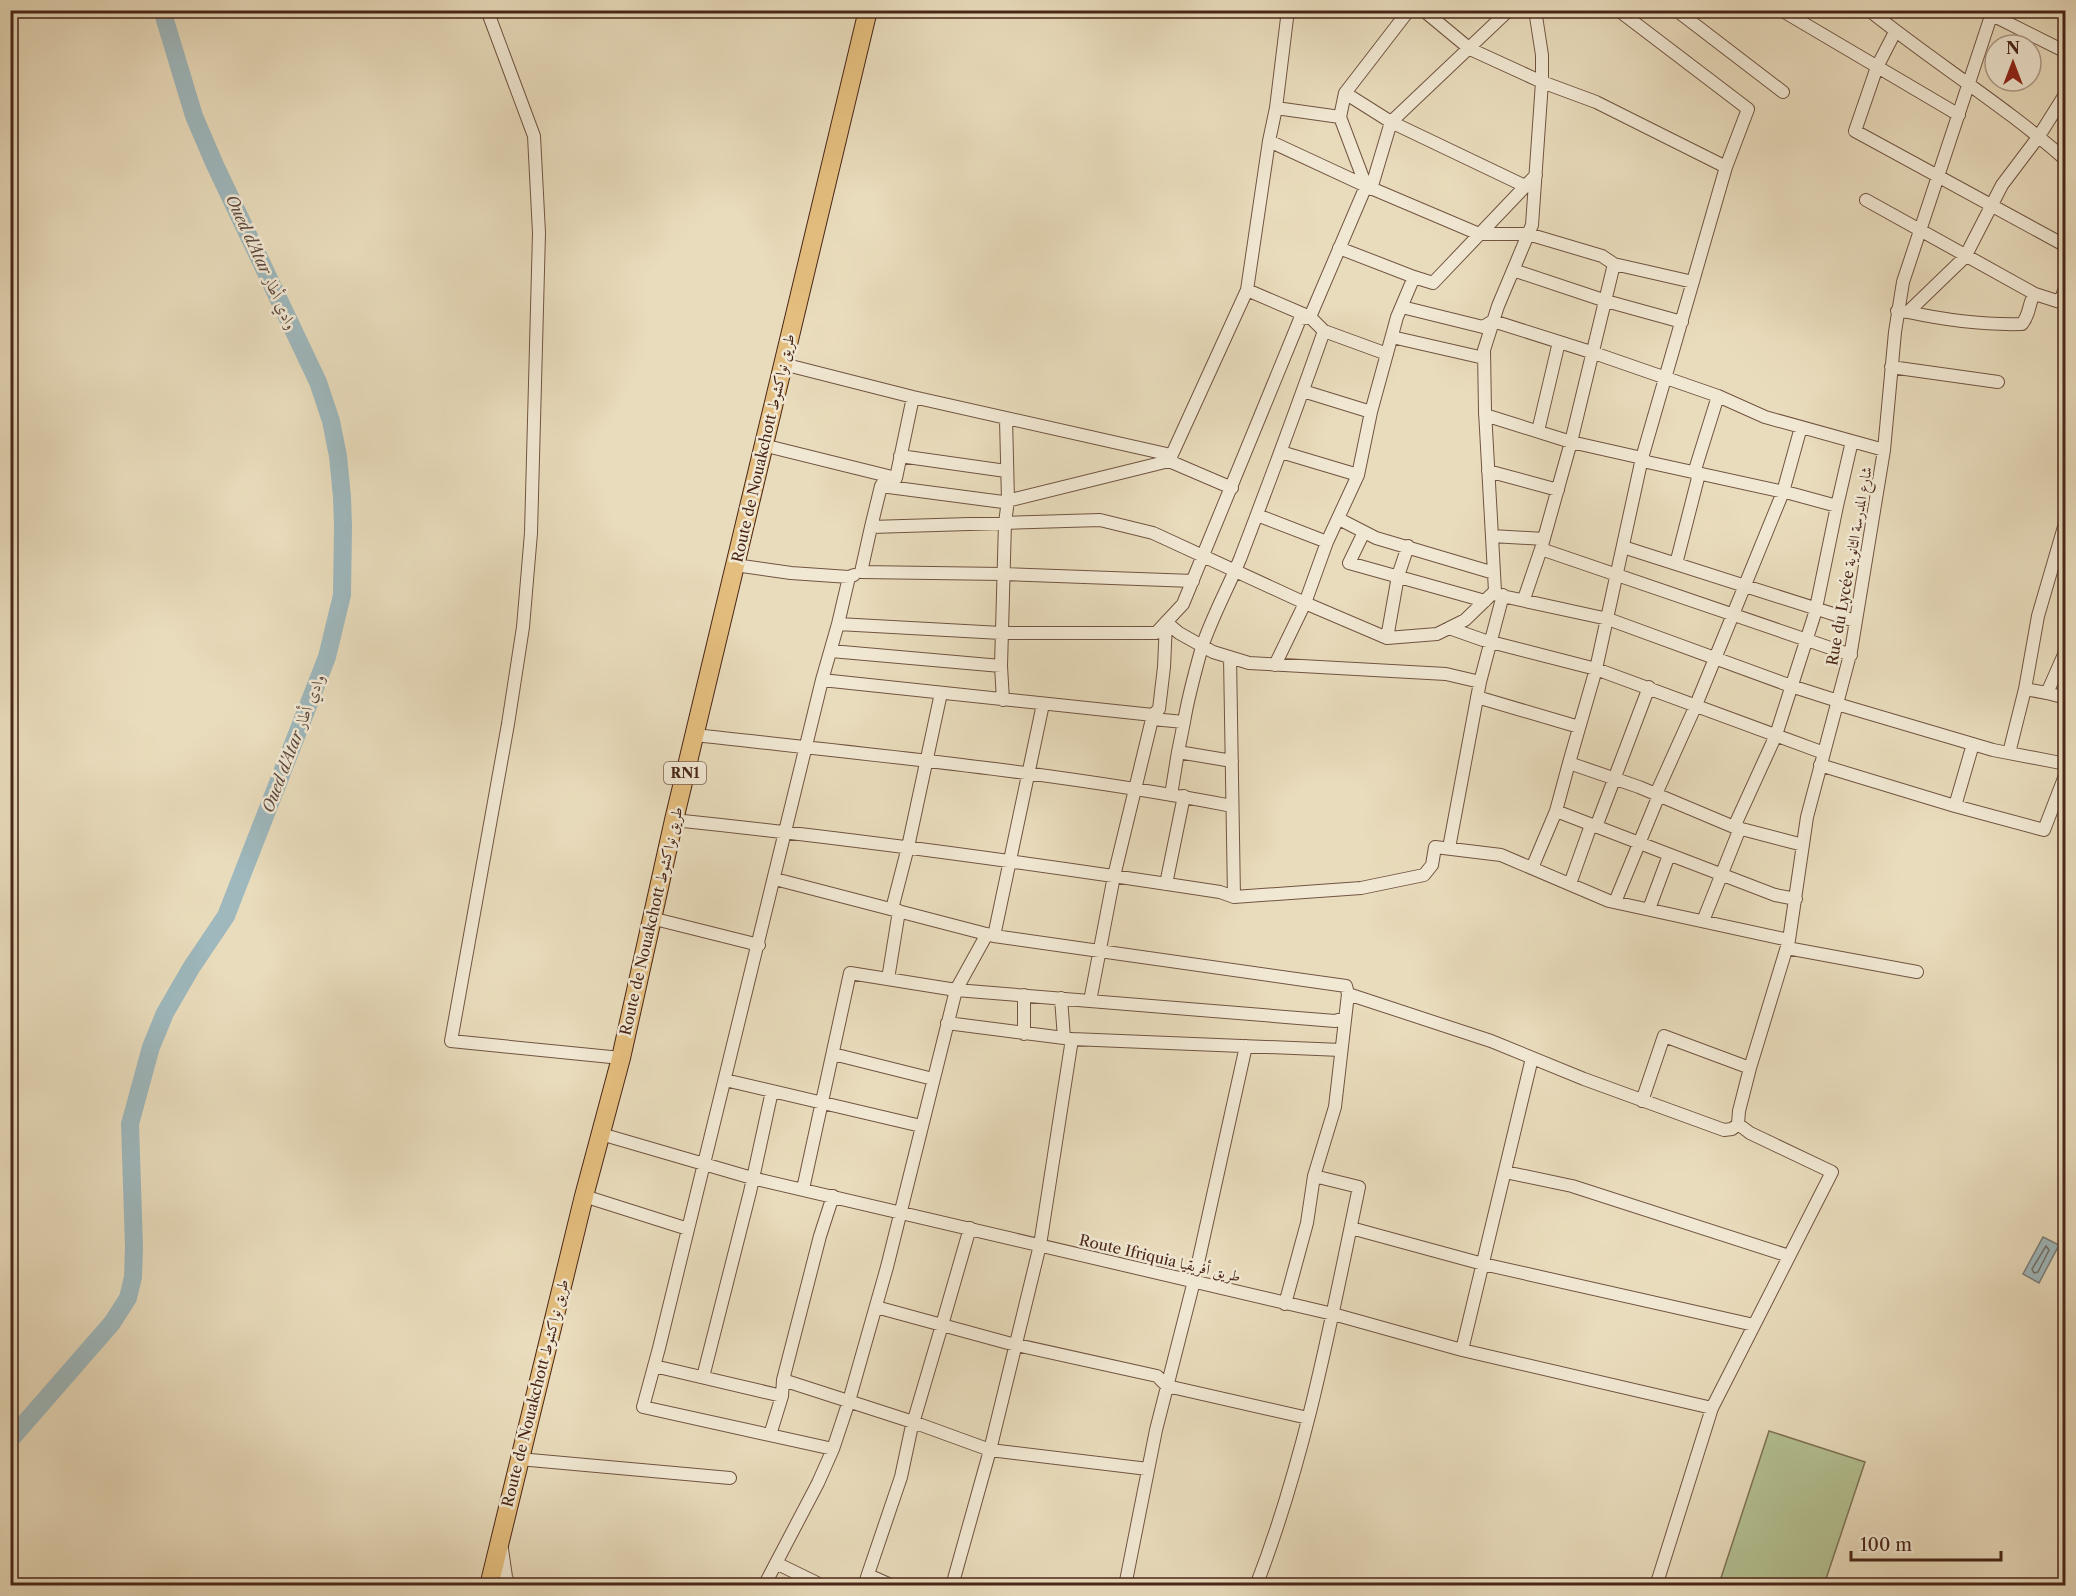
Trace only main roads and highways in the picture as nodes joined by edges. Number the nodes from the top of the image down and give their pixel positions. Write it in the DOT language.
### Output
graph roads {
  1 [pos="868,10"];
  2 [pos="489,1586"];
  1 -- 2 [label="highway, Route de Nouakchott طريق نواكشوط / RN1"];
}
